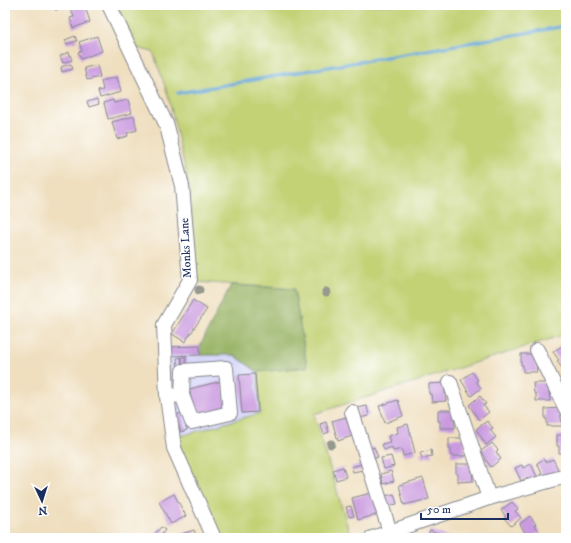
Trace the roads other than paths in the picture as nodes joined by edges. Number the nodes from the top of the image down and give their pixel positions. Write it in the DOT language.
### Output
graph roads {
  1 [pos="109,5"];
  2 [pos="537,350"];
  3 [pos="450,382"];
  4 [pos="182,395"];
  5 [pos="167,396"];
  6 [pos="566,409"];
  7 [pos="352,412"];
  8 [pos="566,476"];
  9 [pos="489,498"];
  10 [pos="389,534"];
  11 [pos="214,538"];
  12 [pos="372,538"];
  1 -- 5 [label="street, Monks Lane"];
  2 -- 6 [label="street"];
  3 -- 9 [label="street"];
  4 -- 4 [label="street"];
  4 -- 5 [label="street"];
  5 -- 11 [label="street, Monks Lane"];
  7 -- 10 [label="street"];
  8 -- 9 [label="street"];
  9 -- 10 [label="street"];
  10 -- 12 [label="street"];
}
